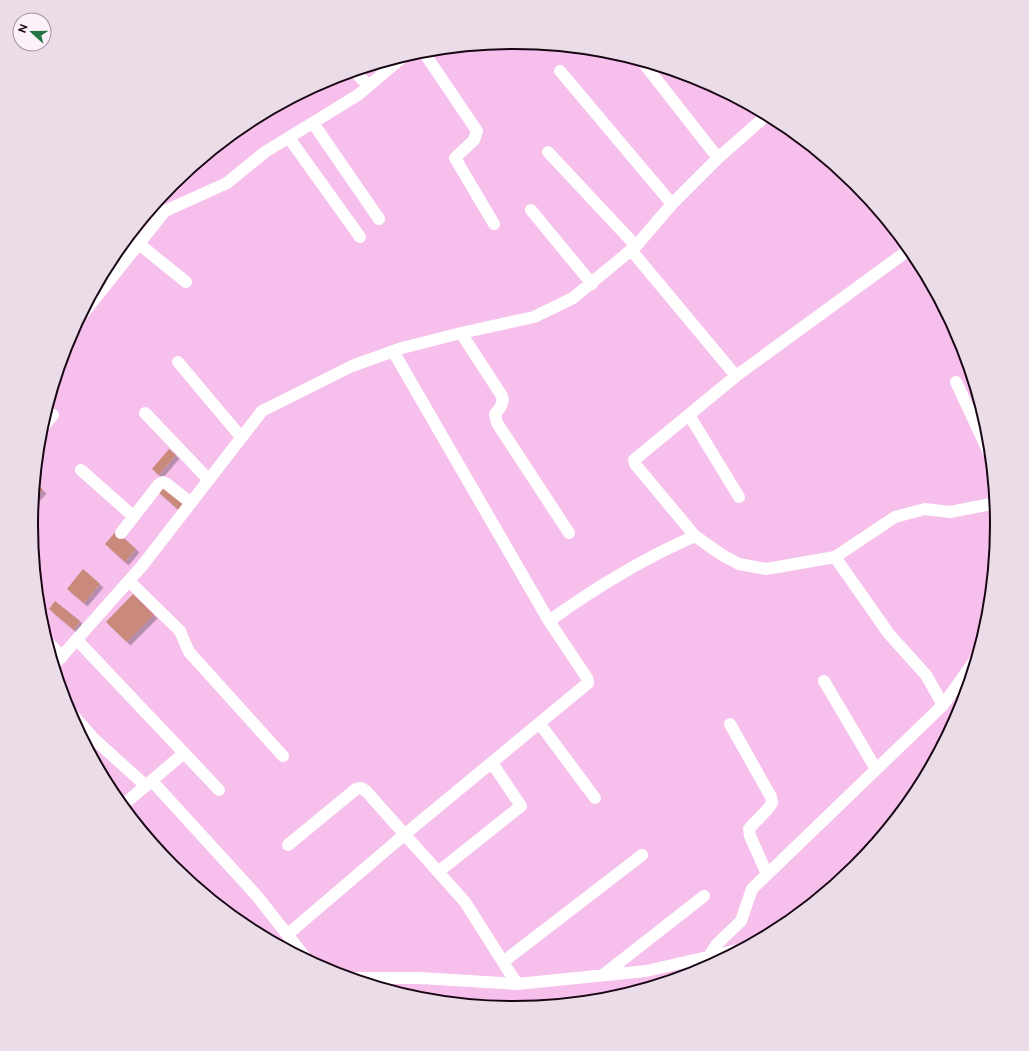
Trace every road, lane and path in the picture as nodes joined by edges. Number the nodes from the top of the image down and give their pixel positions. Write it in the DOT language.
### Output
graph roads {
  1 [pos="426,57"];
  2 [pos="394,64"];
  3 [pos="647,68"];
  4 [pos="560,71"];
  5 [pos="358,75"];
  6 [pos="368,85"];
  7 [pos="763,119"];
  8 [pos="313,123"];
  9 [pos="289,138"];
  10 [pos="548,152"];
  11 [pos="718,158"];
  12 [pos="672,204"];
  13 [pos="531,210"];
  14 [pos="379,218"];
  15 [pos="494,224"];
  16 [pos="360,237"];
  17 [pos="139,244"];
  18 [pos="634,248"];
  19 [pos="905,253"];
  20 [pos="186,282"];
  21 [pos="592,284"];
  22 [pos="97,296"];
  23 [pos="461,333"];
  24 [pos="393,351"];
  25 [pos="178,362"];
  26 [pos="736,376"];
  27 [pos="956,382"];
  28 [pos="145,413"];
  29 [pos="53,415"];
  30 [pos="688,415"];
  31 [pos="50,418"];
  32 [pos="241,437"];
  33 [pos="983,440"];
  34 [pos="81,470"];
  35 [pos="209,480"];
  36 [pos="739,497"];
  37 [pos="191,503"];
  38 [pos="990,504"];
  39 [pos="133,516"];
  40 [pos="569,533"];
  41 [pos="121,534"];
  42 [pos="695,536"];
  43 [pos="835,557"];
  44 [pos="129,582"];
  45 [pos="550,621"];
  46 [pos="77,640"];
  47 [pos="58,661"];
  48 [pos="969,668"];
  49 [pos="824,681"];
  50 [pos="943,705"];
  51 [pos="540,724"];
  52 [pos="730,724"];
  53 [pos="82,725"];
  54 [pos="184,753"];
  55 [pos="283,756"];
  56 [pos="492,763"];
  57 [pos="876,769"];
  58 [pos="149,783"];
  59 [pos="219,790"];
  60 [pos="595,798"];
  61 [pos="126,802"];
  62 [pos="404,835"];
  63 [pos="288,845"];
  64 [pos="642,855"];
  65 [pos="438,872"];
  66 [pos="766,874"];
  67 [pos="704,896"];
  68 [pos="288,934"];
  69 [pos="302,952"];
  70 [pos="726,952"];
  71 [pos="709,956"];
  72 [pos="503,962"];
  73 [pos="603,975"];
  74 [pos="381,983"];
  75 [pos="517,984"];
  1 -- 15 [label="street"];
  2 -- 6 [label="street"];
  3 -- 11 [label="street"];
  4 -- 12 [label="street"];
  5 -- 6 [label="street"];
  6 -- 8 [label="street"];
  7 -- 11 [label="street"];
  8 -- 9 [label="street"];
  8 -- 14 [label="street"];
  9 -- 16 [label="street"];
  9 -- 17 [label="street"];
  10 -- 18 [label="street"];
  11 -- 12 [label="street"];
  12 -- 18 [label="street"];
  13 -- 21 [label="street"];
  17 -- 20 [label="street"];
  17 -- 22 [label="street"];
  18 -- 21 [label="street"];
  18 -- 26 [label="street"];
  19 -- 26 [label="street"];
  21 -- 23 [label="street"];
  23 -- 24 [label="street"];
  23 -- 40 [label="street"];
  24 -- 32 [label="street"];
  24 -- 45 [label="street"];
  25 -- 32 [label="street"];
  26 -- 30 [label="street"];
  27 -- 33 [label="street"];
  28 -- 35 [label="street"];
  29 -- 31 [label="street"];
  30 -- 36 [label="street"];
  30 -- 42 [label="street"];
  32 -- 35 [label="street"];
  34 -- 39 [label="street"];
  35 -- 37 [label="street"];
  37 -- 39 [label="street"];
  37 -- 44 [label="street"];
  38 -- 43 [label="street"];
  39 -- 41 [label="street"];
  42 -- 43 [label="street"];
  42 -- 45 [label="street"];
  43 -- 50 [label="street"];
  44 -- 46 [label="street"];
  44 -- 55 [label="street"];
  45 -- 51 [label="street"];
  46 -- 47 [label="street"];
  46 -- 54 [label="street"];
  48 -- 50 [label="street"];
  49 -- 57 [label="street"];
  50 -- 57 [label="street"];
  51 -- 56 [label="street"];
  51 -- 60 [label="street"];
  52 -- 66 [label="street"];
  53 -- 58 [label="street"];
  54 -- 58 [label="street"];
  54 -- 59 [label="street"];
  56 -- 62 [label="street"];
  56 -- 65 [label="street"];
  57 -- 66 [label="street"];
  58 -- 61 [label="street"];
  58 -- 68 [label="street"];
  62 -- 63 [label="street"];
  62 -- 65 [label="street"];
  62 -- 68 [label="street"];
  64 -- 72 [label="street"];
  65 -- 72 [label="street"];
  66 -- 71 [label="street"];
  67 -- 73 [label="street"];
  68 -- 69 [label="street"];
  70 -- 71 [label="street"];
  71 -- 73 [label="street"];
  72 -- 75 [label="street"];
  73 -- 75 [label="street"];
  74 -- 75 [label="street"];
}
